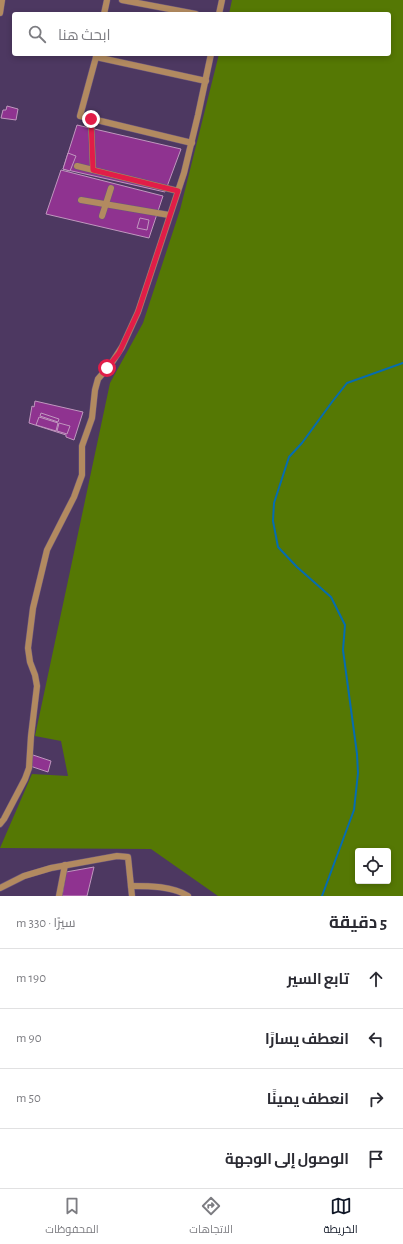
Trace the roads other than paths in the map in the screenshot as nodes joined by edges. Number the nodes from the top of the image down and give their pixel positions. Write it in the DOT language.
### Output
graph roads {
  1 [pos="2,0"];
  2 [pos="106,0"];
  3 [pos="122,0"];
  4 [pos="222,0"];
  5 [pos="104,12"];
  6 [pos="185,12"];
  7 [pos="219,12"];
  8 [pos="0,13"];
  9 [pos="96,56"];
  10 [pos="211,56"];
  11 [pos="206,81"];
  12 [pos="91,119"];
  13 [pos="192,143"];
  14 [pos="77,166"];
  15 [pos="93,170"];
  16 [pos="112,188"];
  17 [pos="178,191"];
  18 [pos="82,200"];
  19 [pos="106,203"];
  20 [pos="169,215"];
  21 [pos="102,216"];
  22 [pos="0,824"];
  23 [pos="65,865"];
  24 [pos="131,886"];
  25 [pos="0,888"];
  26 [pos="59,896"];
  27 [pos="132,896"];
  28 [pos="188,896"];
  1 -- 8 [label="street"];
  2 -- 5 [label="street"];
  3 -- 6 [label="street"];
  4 -- 7 [label="street"];
  9 -- 11 [label="street"];
  9 -- 12 [label="street"];
  10 -- 11 [label="street"];
  11 -- 13 [label="street"];
  12 -- 13 [label="street"];
  12 -- 15 [label="street"];
  13 -- 17 [label="street"];
  14 -- 15 [label="street"];
  15 -- 17 [label="street"];
  16 -- 19 [label="street"];
  17 -- 20 [label="street"];
  18 -- 19 [label="street"];
  19 -- 20 [label="street"];
  19 -- 21 [label="street"];
  20 -- 22 [label="street"];
  23 -- 24 [label="street"];
  23 -- 25 [label="street"];
  23 -- 26 [label="street"];
  24 -- 27 [label="street"];
  24 -- 28 [label="street"];
}
